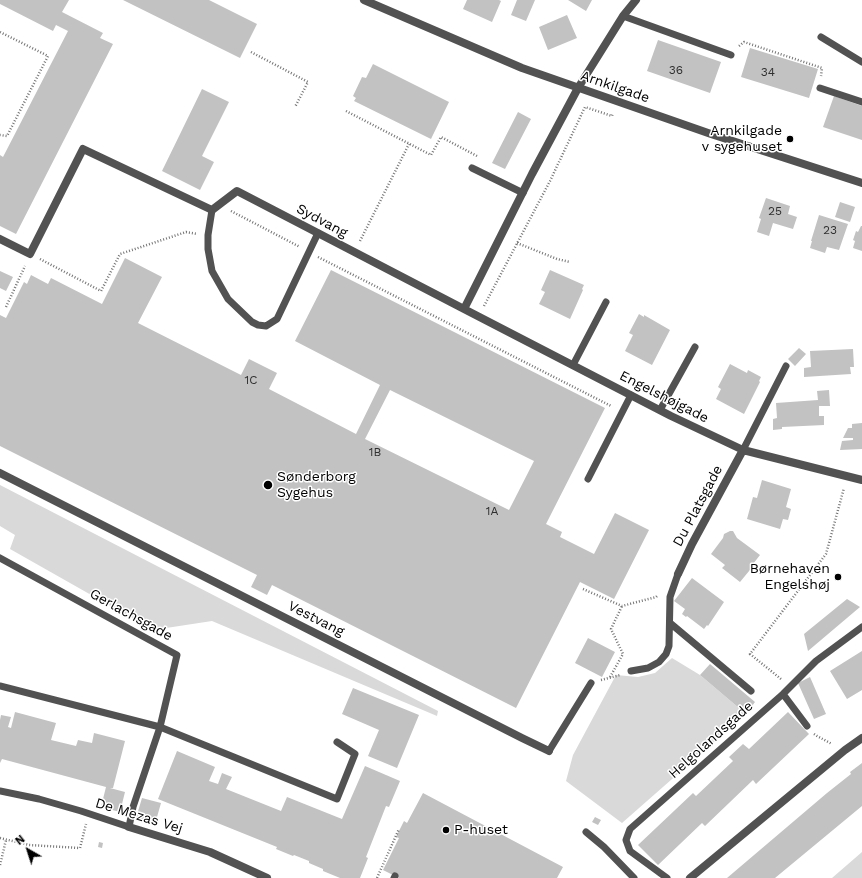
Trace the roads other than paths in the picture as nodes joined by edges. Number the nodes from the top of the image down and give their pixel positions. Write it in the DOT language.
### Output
graph roads {
  1 [pos="364,0"];
  2 [pos="636,0"];
  3 [pos="623,16"];
  4 [pos="821,37"];
  5 [pos="731,55"];
  6 [pos="862,62"];
  7 [pos="578,88"];
  8 [pos="820,88"];
  9 [pos="862,102"];
  10 [pos="472,168"];
  11 [pos="862,183"];
  12 [pos="523,193"];
  13 [pos="212,210"];
  14 [pos="318,233"];
  15 [pos="0,239"];
  16 [pos="606,302"];
  17 [pos="464,309"];
  18 [pos="695,347"];
  19 [pos="573,365"];
  20 [pos="786,366"];
  21 [pos="631,395"];
  22 [pos="660,410"];
  23 [pos="743,450"];
  24 [pos="0,473"];
  25 [pos="588,479"];
  26 [pos="862,480"];
  27 [pos="0,558"];
  28 [pos="678,574"];
  29 [pos="670,623"];
  30 [pos="862,627"];
  31 [pos="631,671"];
  32 [pos="591,683"];
  33 [pos="0,686"];
  34 [pos="751,691"];
  35 [pos="783,694"];
  36 [pos="808,726"];
  37 [pos="160,727"];
  38 [pos="862,738"];
  39 [pos="337,742"];
  40 [pos="549,751"];
  41 [pos="0,790"];
  42 [pos="129,827"];
  43 [pos="586,832"];
  44 [pos="267,878"];
  45 [pos="634,878"];
  46 [pos="667,878"];
  47 [pos="690,878"];
  1 -- 7 [label="street, Arnkilgade"];
  2 -- 3 [label="street"];
  3 -- 5 [label="lane"];
  3 -- 7 [label="street"];
  4 -- 6 [label="lane"];
  7 -- 11 [label="street, Arnkilgade"];
  7 -- 12 [label="street"];
  8 -- 9 [label="lane"];
  10 -- 12 [label="lane"];
  12 -- 17 [label="street"];
  13 -- 14 [label="street, Sydvang"];
  13 -- 14 [label="lane"];
  13 -- 15 [label="street"];
  14 -- 17 [label="street, Sydvang"];
  16 -- 19 [label="lane"];
  17 -- 19 [label="street, Engelshøjgade"];
  18 -- 22 [label="lane"];
  19 -- 21 [label="street, Engelshøjgade"];
  20 -- 23 [label="lane"];
  21 -- 22 [label="street, Engelshøjgade"];
  21 -- 25 [label="lane"];
  22 -- 23 [label="street, Engelshøjgade"];
  23 -- 26 [label="street, Engelshøjgade"];
  23 -- 28 [label="street, Du Platsgade"];
  24 -- 40 [label="street, Vestvang"];
  27 -- 37 [label="lane, Gerlachsgade"];
  28 -- 29 [label="lane"];
  29 -- 31 [label="lane"];
  29 -- 34 [label="lane"];
  30 -- 35 [label="lane, Helgolandsgade"];
  32 -- 40 [label="lane, Vestvang"];
  33 -- 37 [label="lane"];
  35 -- 36 [label="lane"];
  35 -- 46 [label="lane, Helgolandsgade"];
  37 -- 39 [label="lane"];
  37 -- 42 [label="lane, Gerlachsgade"];
  38 -- 47 [label="street"];
  41 -- 42 [label="lane, De Mezas Vej"];
  42 -- 44 [label="street, De Mezas Vej"];
  43 -- 45 [label="lane"];
}
